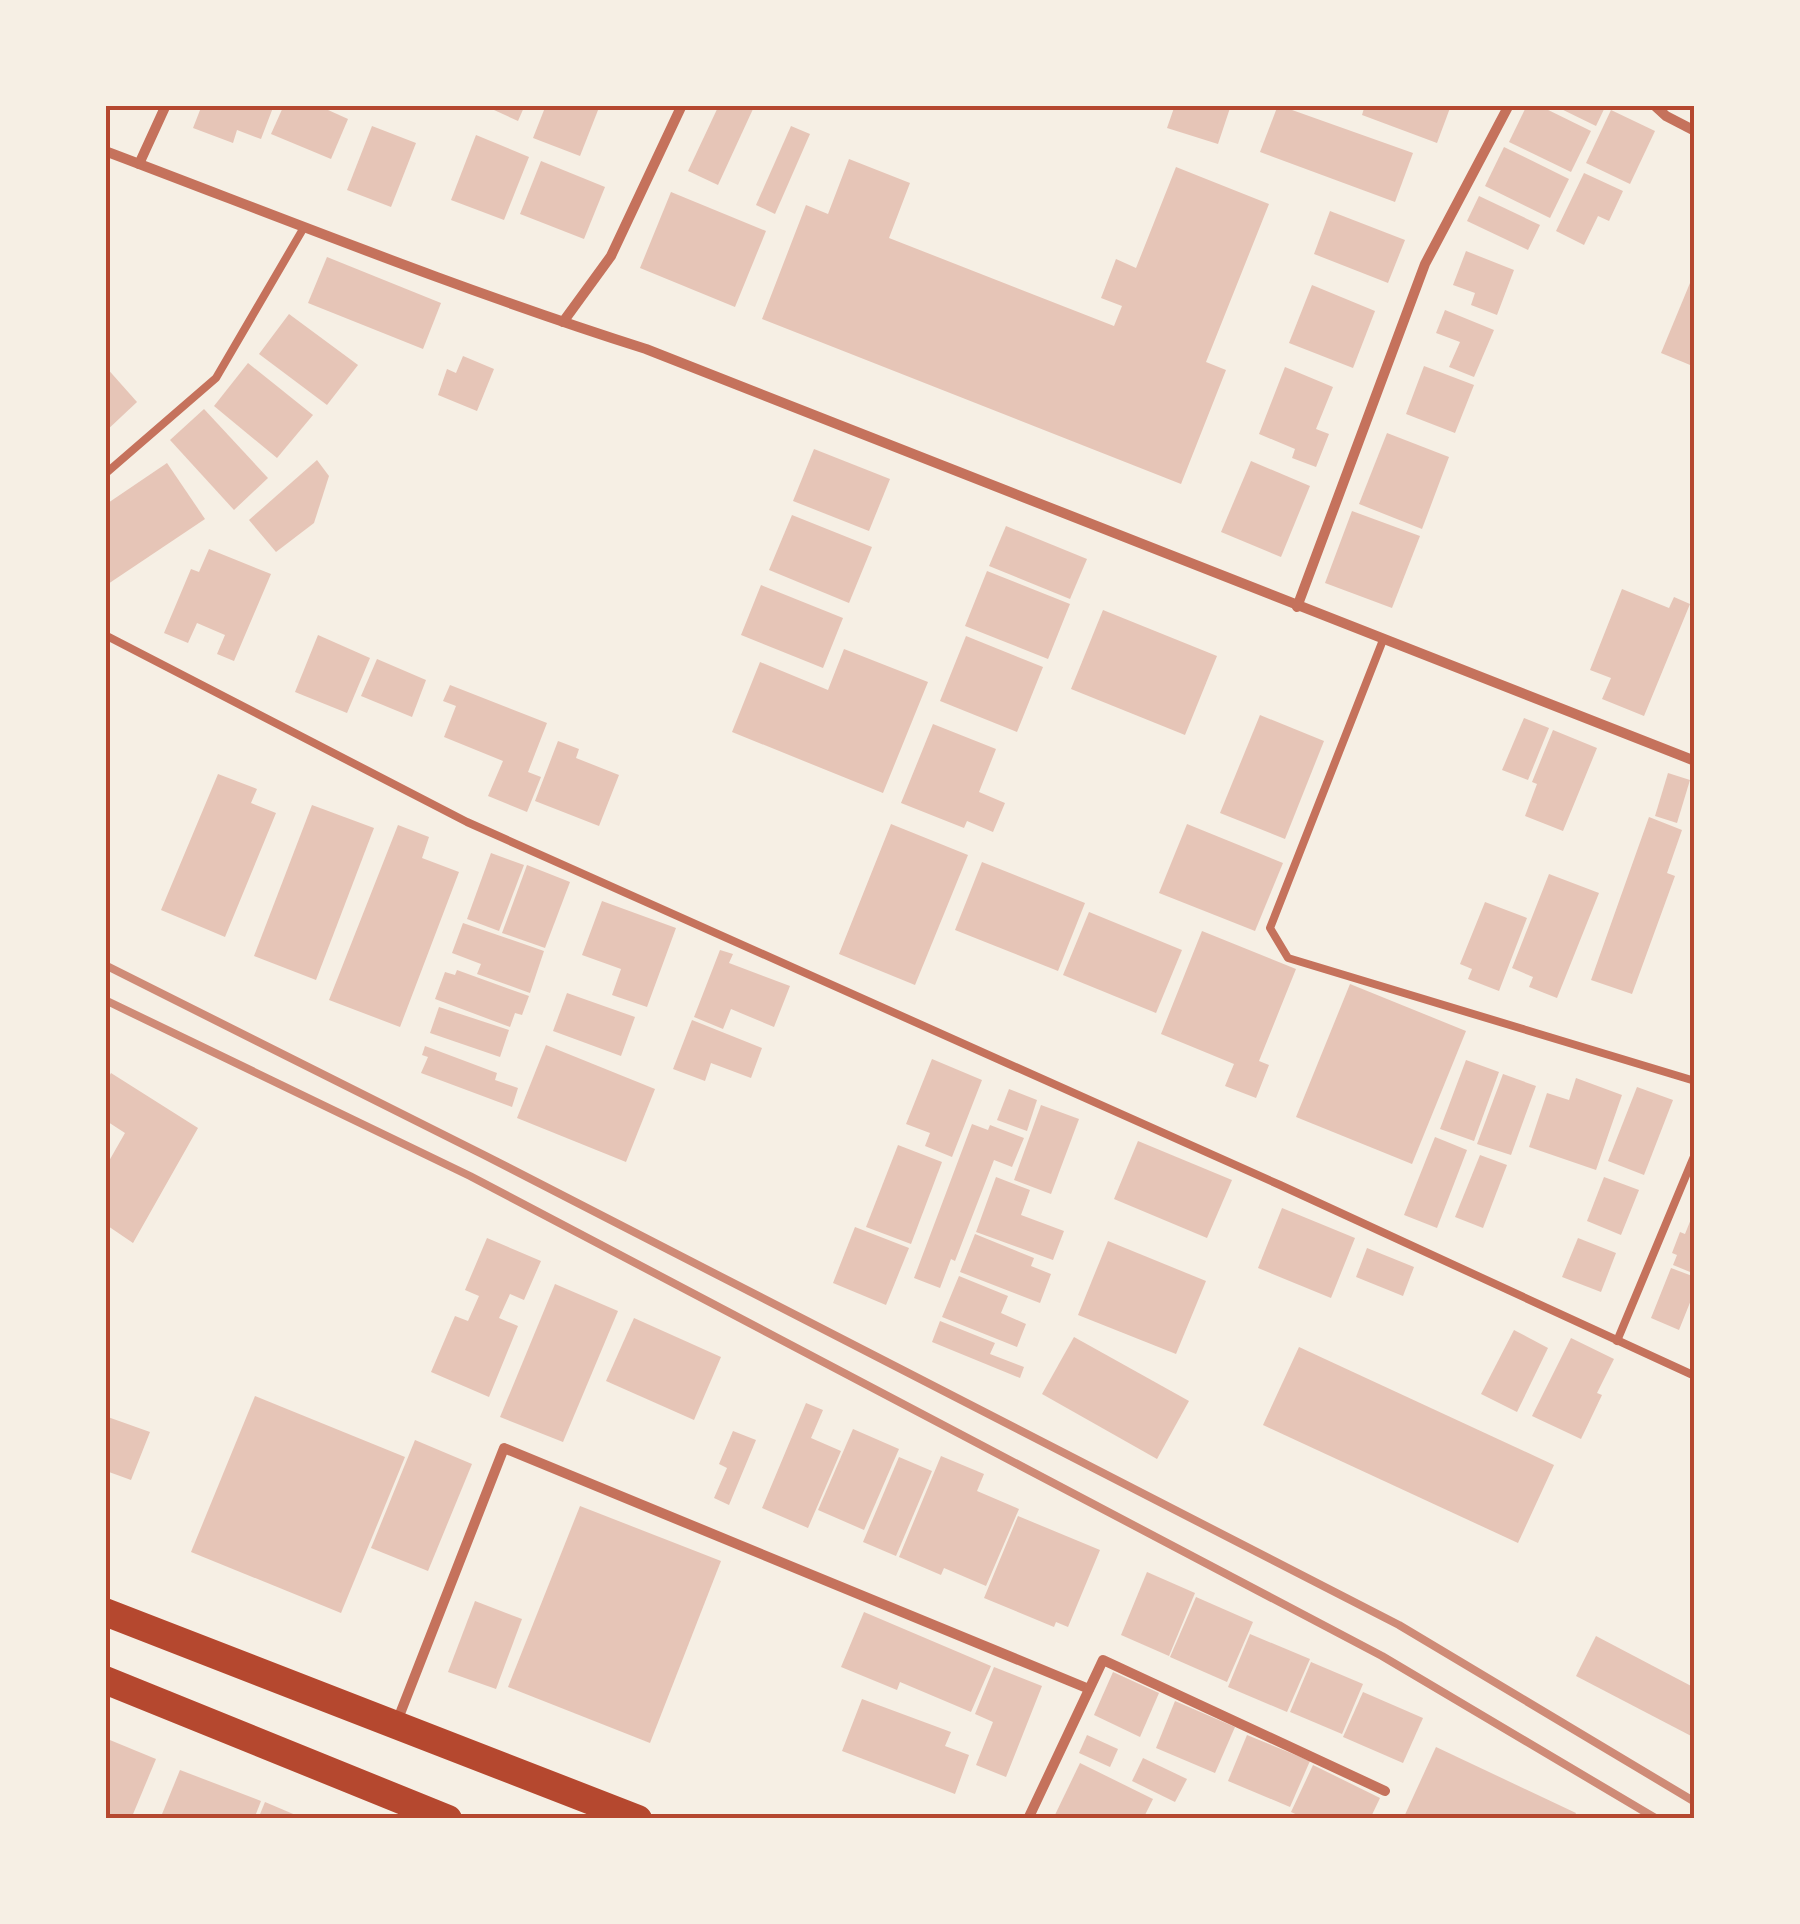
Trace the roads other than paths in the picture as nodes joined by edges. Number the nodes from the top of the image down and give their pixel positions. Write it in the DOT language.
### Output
graph roads {
  1 [pos="166,105"];
  2 [pos="682,105"];
  3 [pos="1509,105"];
  4 [pos="1654,105"];
  5 [pos="1695,131"];
  6 [pos="105,151"];
  7 [pos="139,164"];
  8 [pos="303,229"];
  9 [pos="563,322"];
  10 [pos="105,474"];
  11 [pos="1297,607"];
  12 [pos="105,634"];
  13 [pos="1383,640"];
  14 [pos="1695,761"];
  15 [pos="1695,1081"];
  16 [pos="1695,1154"];
  17 [pos="1617,1340"];
  18 [pos="1695,1376"];
  19 [pos="105,1612"];
  20 [pos="105,1680"];
  21 [pos="1089,1689"];
  22 [pos="396,1724"];
  23 [pos="1385,1791"];
  24 [pos="448,1819"];
  25 [pos="638,1819"];
  26 [pos="1028,1819"];
  1 -- 7 [label="street"];
  2 -- 9 [label="street"];
  3 -- 11 [label="street"];
  4 -- 5 [label="street"];
  6 -- 7 [label="street"];
  7 -- 8 [label="street"];
  8 -- 9 [label="street"];
  8 -- 10 [label="lane"];
  9 -- 11 [label="street"];
  11 -- 13 [label="street"];
  12 -- 17 [label="lane"];
  13 -- 14 [label="street"];
  13 -- 15 [label="lane"];
  16 -- 17 [label="lane"];
  17 -- 18 [label="lane"];
  19 -- 22 [label="highway"];
  20 -- 24 [label="highway"];
  21 -- 22 [label="street"];
  21 -- 23 [label="street"];
  21 -- 26 [label="street"];
  22 -- 25 [label="highway"];
}
